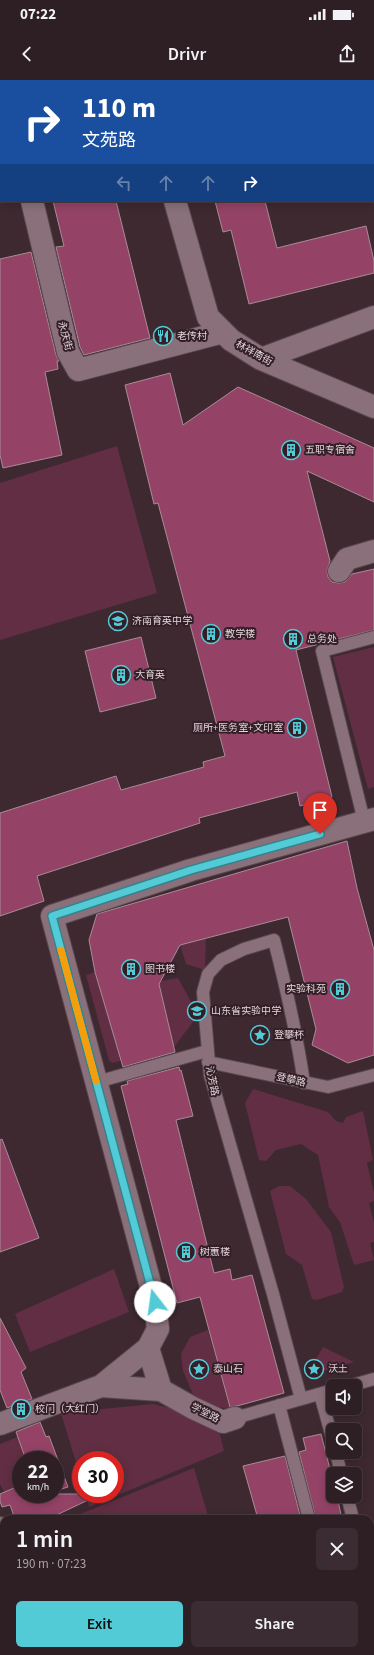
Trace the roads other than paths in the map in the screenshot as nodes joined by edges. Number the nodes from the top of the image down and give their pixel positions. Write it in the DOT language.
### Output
graph roads {
  1 [pos="32,202"];
  2 [pos="175,202"];
  3 [pos="374,317"];
  4 [pos="223,332"];
  5 [pos="262,359"];
  6 [pos="374,407"];
  7 [pos="374,551"];
  8 [pos="339,572"];
  9 [pos="374,637"];
  10 [pos="369,820"];
  11 [pos="208,1057"];
  12 [pos="374,1075"];
  13 [pos="97,1082"];
  14 [pos="304,1083"];
  15 [pos="148,1348"];
  16 [pos="374,1379"];
  17 [pos="362,1382"];
  18 [pos="100,1386"];
  19 [pos="161,1390"];
  20 [pos="326,1392"];
  21 [pos="320,1394"];
  22 [pos="301,1399"];
  23 [pos="279,1406"];
  24 [pos="235,1418"];
  25 [pos="328,1423"];
  26 [pos="0,1424"];
  27 [pos="349,1503"];
  28 [pos="308,1515"];
  29 [pos="352,1515"];
  1 -- 4 [label="street, 永庆街"];
  2 -- 4 [label="street, 林祥南街"];
  3 -- 5 [label="street"];
  4 -- 5 [label="street, 林祥南街"];
  5 -- 6 [label="street, 林祥南街"];
  7 -- 8 [label="street"];
  9 -- 10 [label="lane"];
  10 -- 13 [label="street"];
  11 -- 13 [label="lane, 登攀路"];
  11 -- 14 [label="lane, 登攀路"];
  11 -- 14 [label="lane, 沁芳路"];
  11 -- 22 [label="lane, 沁芳路"];
  12 -- 14 [label="lane, 登攀路"];
  13 -- 15 [label="street"];
  15 -- 18 [label="street, 学堂路"];
  15 -- 19 [label="street"];
  16 -- 17 [label="lane"];
  18 -- 19 [label="street, 学堂路"];
  18 -- 26 [label="street, 学堂路"];
  19 -- 24 [label="street, 学堂路"];
  20 -- 21 [label="lane, 学堂路"];
  21 -- 22 [label="lane, 学堂路"];
  21 -- 25 [label="lane"];
  22 -- 23 [label="lane, 学堂路"];
  23 -- 24 [label="lane, 学堂路"];
  23 -- 28 [label="lane"];
  27 -- 29 [label="lane"];
}
